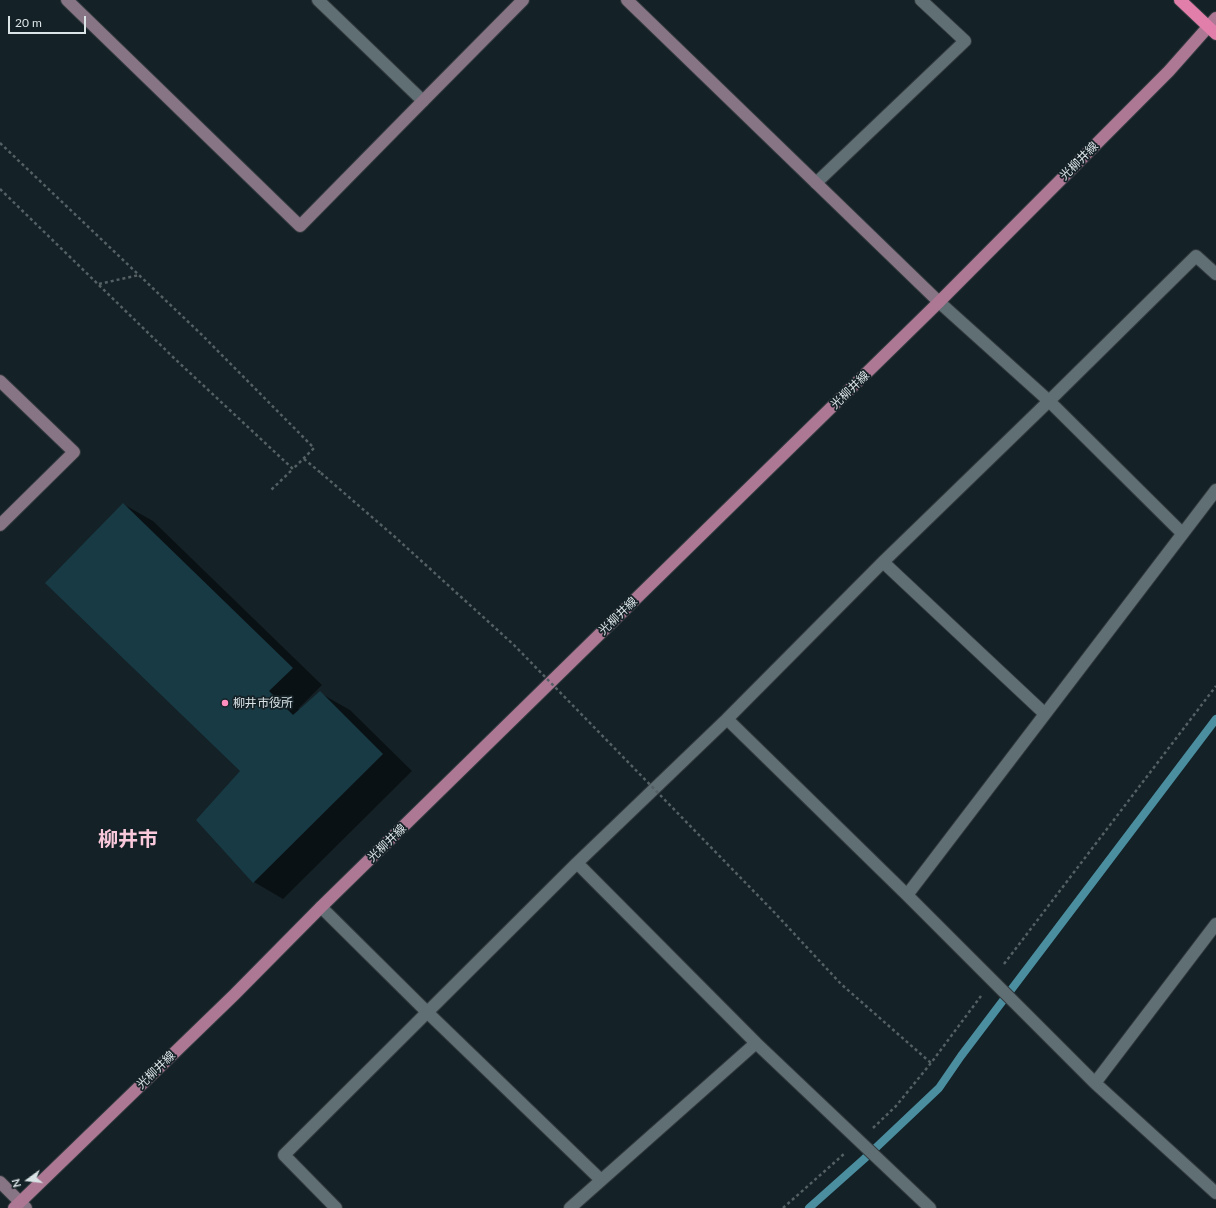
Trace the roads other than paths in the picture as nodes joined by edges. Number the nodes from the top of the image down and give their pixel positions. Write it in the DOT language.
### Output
graph roads {
  1 [pos="67,0"];
  2 [pos="318,0"];
  3 [pos="524,0"];
  4 [pos="627,0"];
  5 [pos="921,0"];
  6 [pos="1180,0"];
  7 [pos="1213,26"];
  8 [pos="423,101"];
  9 [pos="816,183"];
  10 [pos="1216,274"];
  11 [pos="939,302"];
  12 [pos="0,381"];
  13 [pos="1049,401"];
  14 [pos="1216,490"];
  15 [pos="0,525"];
  16 [pos="1182,533"];
  17 [pos="883,562"];
  18 [pos="1045,714"];
  19 [pos="727,719"];
  20 [pos="577,863"];
  21 [pos="907,895"];
  22 [pos="321,907"];
  23 [pos="1216,924"];
  24 [pos="427,1012"];
  25 [pos="756,1043"];
  26 [pos="1095,1083"];
  27 [pos="601,1180"];
  28 [pos="0,1182"];
  29 [pos="1216,1194"];
  30 [pos="20,1206"];
  31 [pos="336,1208"];
  32 [pos="570,1208"];
  33 [pos="930,1208"];
  1 -- 8 [label="street"];
  2 -- 8 [label="street"];
  3 -- 8 [label="street"];
  4 -- 9 [label="street"];
  5 -- 9 [label="street"];
  6 -- 7 [label="highway"];
  7 -- 11 [label="main road, 光柳井線"];
  9 -- 11 [label="street"];
  10 -- 13 [label="street"];
  11 -- 13 [label="street"];
  11 -- 22 [label="main road, 光柳井線"];
  12 -- 15 [label="street"];
  13 -- 16 [label="street"];
  13 -- 17 [label="street"];
  14 -- 16 [label="street"];
  16 -- 18 [label="street"];
  17 -- 18 [label="street"];
  17 -- 19 [label="street"];
  18 -- 21 [label="street"];
  19 -- 20 [label="street"];
  19 -- 21 [label="street"];
  20 -- 24 [label="street"];
  20 -- 25 [label="street"];
  21 -- 26 [label="street"];
  22 -- 24 [label="street"];
  22 -- 30 [label="main road, 光柳井線"];
  23 -- 26 [label="street"];
  24 -- 27 [label="street"];
  24 -- 31 [label="street"];
  25 -- 27 [label="street"];
  25 -- 33 [label="street"];
  26 -- 29 [label="street"];
  27 -- 32 [label="street"];
  28 -- 30 [label="street"];
}
